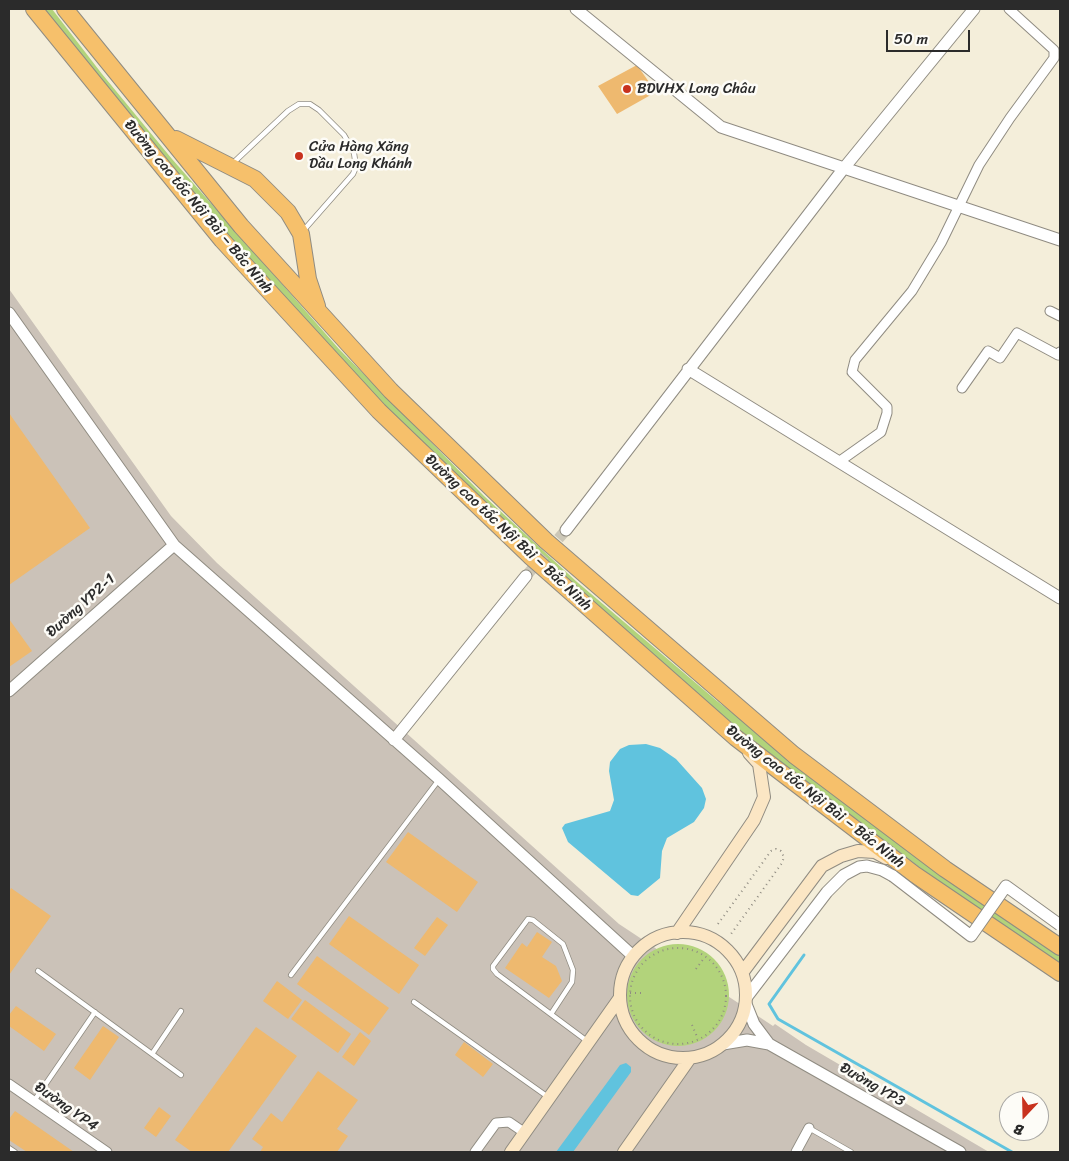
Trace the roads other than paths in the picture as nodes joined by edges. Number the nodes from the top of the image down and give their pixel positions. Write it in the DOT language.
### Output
graph roads {
  1 [pos="34,9"];
  2 [pos="65,9"];
  3 [pos="576,9"];
  4 [pos="974,9"];
  5 [pos="1009,9"];
  6 [pos="164,131"];
  7 [pos="230,166"];
  8 [pos="844,168"];
  9 [pos="958,206"];
  10 [pos="301,234"];
  11 [pos="1060,240"];
  12 [pos="1050,311"];
  13 [pos="9,313"];
  14 [pos="320,313"];
  15 [pos="1060,316"];
  16 [pos="1060,352"];
  17 [pos="688,369"];
  18 [pos="962,388"];
  19 [pos="840,461"];
  20 [pos="566,530"];
  21 [pos="174,544"];
  22 [pos="526,576"];
  23 [pos="1060,598"];
  24 [pos="9,691"];
  25 [pos="736,738"];
  26 [pos="394,740"];
  27 [pos="439,780"];
  28 [pos="914,874"];
  29 [pos="1060,926"];
  30 [pos="677,933"];
  31 [pos="1060,947"];
  32 [pos="633,956"];
  33 [pos="38,971"];
  34 [pos="742,973"];
  35 [pos="1060,973"];
  36 [pos="291,975"];
  37 [pos="625,996"];
  38 [pos="746,1001"];
  39 [pos="414,1002"];
  40 [pos="181,1011"];
  41 [pos="95,1012"];
  42 [pos="551,1014"];
  43 [pos="588,1042"];
  44 [pos="723,1044"];
  45 [pos="769,1044"];
  46 [pos="152,1054"];
  47 [pos="690,1058"];
  48 [pos="181,1075"];
  49 [pos="9,1084"];
  50 [pos="550,1098"];
  51 [pos="34,1101"];
  52 [pos="809,1128"];
  53 [pos="525,1133"];
  54 [pos="9,1148"];
  55 [pos="15,1152"];
  56 [pos="107,1152"];
  57 [pos="475,1152"];
  58 [pos="511,1152"];
  59 [pos="624,1152"];
  60 [pos="796,1152"];
  61 [pos="851,1152"];
  62 [pos="960,1152"];
  1 -- 25 [label="highway, Đường cao tốc Nội Bài – Bắc Ninh"];
  2 -- 6 [label="highway, Đường cao tốc Nội Bài – Bắc Ninh"];
  3 -- 8 [label="street"];
  4 -- 8 [label="street"];
  5 -- 9 [label="street"];
  6 -- 7 [label="highway"];
  6 -- 14 [label="highway, Đường cao tốc Nội Bài – Bắc Ninh"];
  7 -- 10 [label="highway"];
  7 -- 10 [label="lane"];
  8 -- 9 [label="street"];
  8 -- 17 [label="street"];
  9 -- 11 [label="street"];
  9 -- 19 [label="street"];
  10 -- 14 [label="highway"];
  12 -- 15 [label="street"];
  13 -- 21 [label="street"];
  14 -- 31 [label="highway, Đường cao tốc Nội Bài – Bắc Ninh"];
  16 -- 18 [label="street"];
  17 -- 19 [label="street"];
  17 -- 20 [label="street"];
  19 -- 23 [label="street"];
  21 -- 24 [label="street, Đường YP2-1"];
  21 -- 26 [label="street"];
  22 -- 26 [label="street"];
  25 -- 28 [label="highway, Đường cao tốc Nội Bài – Bắc Ninh"];
  25 -- 30 [label="main road"];
  26 -- 27 [label="street"];
  27 -- 32 [label="street"];
  27 -- 36 [label="lane"];
  28 -- 34 [label="main road"];
  28 -- 35 [label="highway, Đường cao tốc Nội Bài – Bắc Ninh"];
  29 -- 38 [label="street, bridge"];
  30 -- 32 [label="main road"];
  30 -- 34 [label="main road"];
  32 -- 37 [label="main road"];
  33 -- 41 [label="lane"];
  34 -- 38 [label="main road"];
  37 -- 43 [label="main road"];
  37 -- 47 [label="main road"];
  38 -- 44 [label="main road"];
  38 -- 45 [label="street"];
  39 -- 50 [label="lane"];
  40 -- 46 [label="lane"];
  41 -- 46 [label="lane"];
  41 -- 51 [label="lane"];
  42 -- 42 [label="lane"];
  42 -- 43 [label="lane"];
  43 -- 50 [label="main road"];
  44 -- 45 [label="street"];
  44 -- 47 [label="main road"];
  45 -- 62 [label="street, Đường YP3"];
  46 -- 48 [label="lane"];
  47 -- 59 [label="main road"];
  49 -- 51 [label="street, Đường YP4"];
  50 -- 53 [label="main road"];
  51 -- 56 [label="street, Đường YP4"];
  52 -- 60 [label="street"];
  52 -- 61 [label="lane"];
  53 -- 57 [label="street"];
  53 -- 58 [label="main road"];
  54 -- 55 [label="lane"];
}
